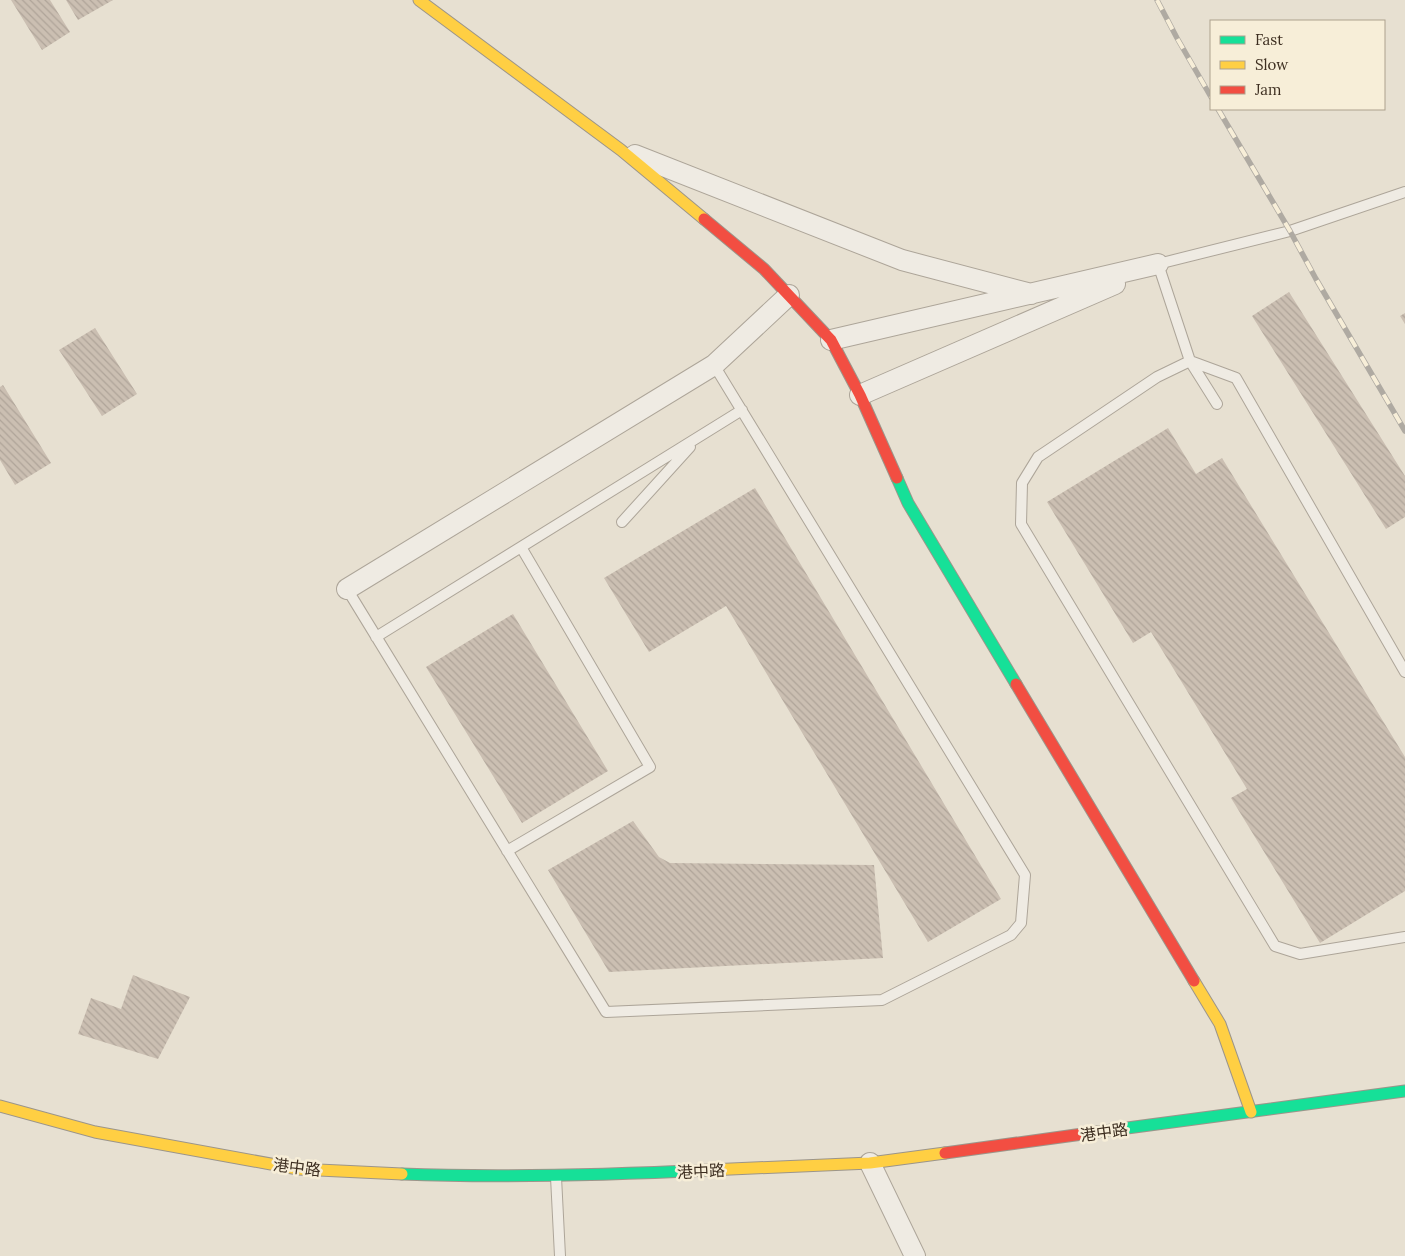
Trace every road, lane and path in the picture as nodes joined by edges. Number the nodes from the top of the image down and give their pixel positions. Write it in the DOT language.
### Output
graph roads {
  1 [pos="419,0"];
  2 [pos="622,150"];
  3 [pos="1405,192"];
  4 [pos="1158,264"];
  5 [pos="1031,294"];
  6 [pos="788,295"];
  7 [pos="831,340"];
  8 [pos="1190,361"];
  9 [pos="714,365"];
  10 [pos="860,395"];
  11 [pos="1217,404"];
  12 [pos="742,410"];
  13 [pos="699,437"];
  14 [pos="622,522"];
  15 [pos="521,547"];
  16 [pos="347,589"];
  17 [pos="376,636"];
  18 [pos="1405,672"];
  19 [pos="507,851"];
  20 [pos="1405,937"];
  21 [pos="1405,1091"];
  22 [pos="0,1106"];
  23 [pos="1251,1112"];
  24 [pos="870,1163"];
  25 [pos="556,1176"];
  26 [pos="560,1256"];
  27 [pos="915,1256"];
  1 -- 2 [label="street"];
  2 -- 5 [label="street"];
  2 -- 6 [label="street"];
  3 -- 4 [label="lane"];
  4 -- 5 [label="street"];
  4 -- 8 [label="lane"];
  4 -- 10 [label="street"];
  5 -- 7 [label="street"];
  6 -- 7 [label="street"];
  6 -- 9 [label="street"];
  7 -- 10 [label="street"];
  8 -- 11 [label="lane"];
  8 -- 18 [label="lane"];
  8 -- 20 [label="lane"];
  9 -- 12 [label="lane"];
  9 -- 16 [label="street"];
  10 -- 23 [label="street"];
  12 -- 13 [label="lane"];
  12 -- 19 [label="lane"];
  13 -- 14 [label="lane"];
  13 -- 15 [label="lane"];
  15 -- 17 [label="lane"];
  15 -- 19 [label="lane"];
  16 -- 17 [label="lane"];
  17 -- 19 [label="lane"];
  21 -- 23 [label="street, 港中路"];
  22 -- 25 [label="street, 港中路"];
  23 -- 24 [label="street, 港中路"];
  24 -- 25 [label="street, 港中路"];
  24 -- 27 [label="street"];
  25 -- 26 [label="lane"];
}
